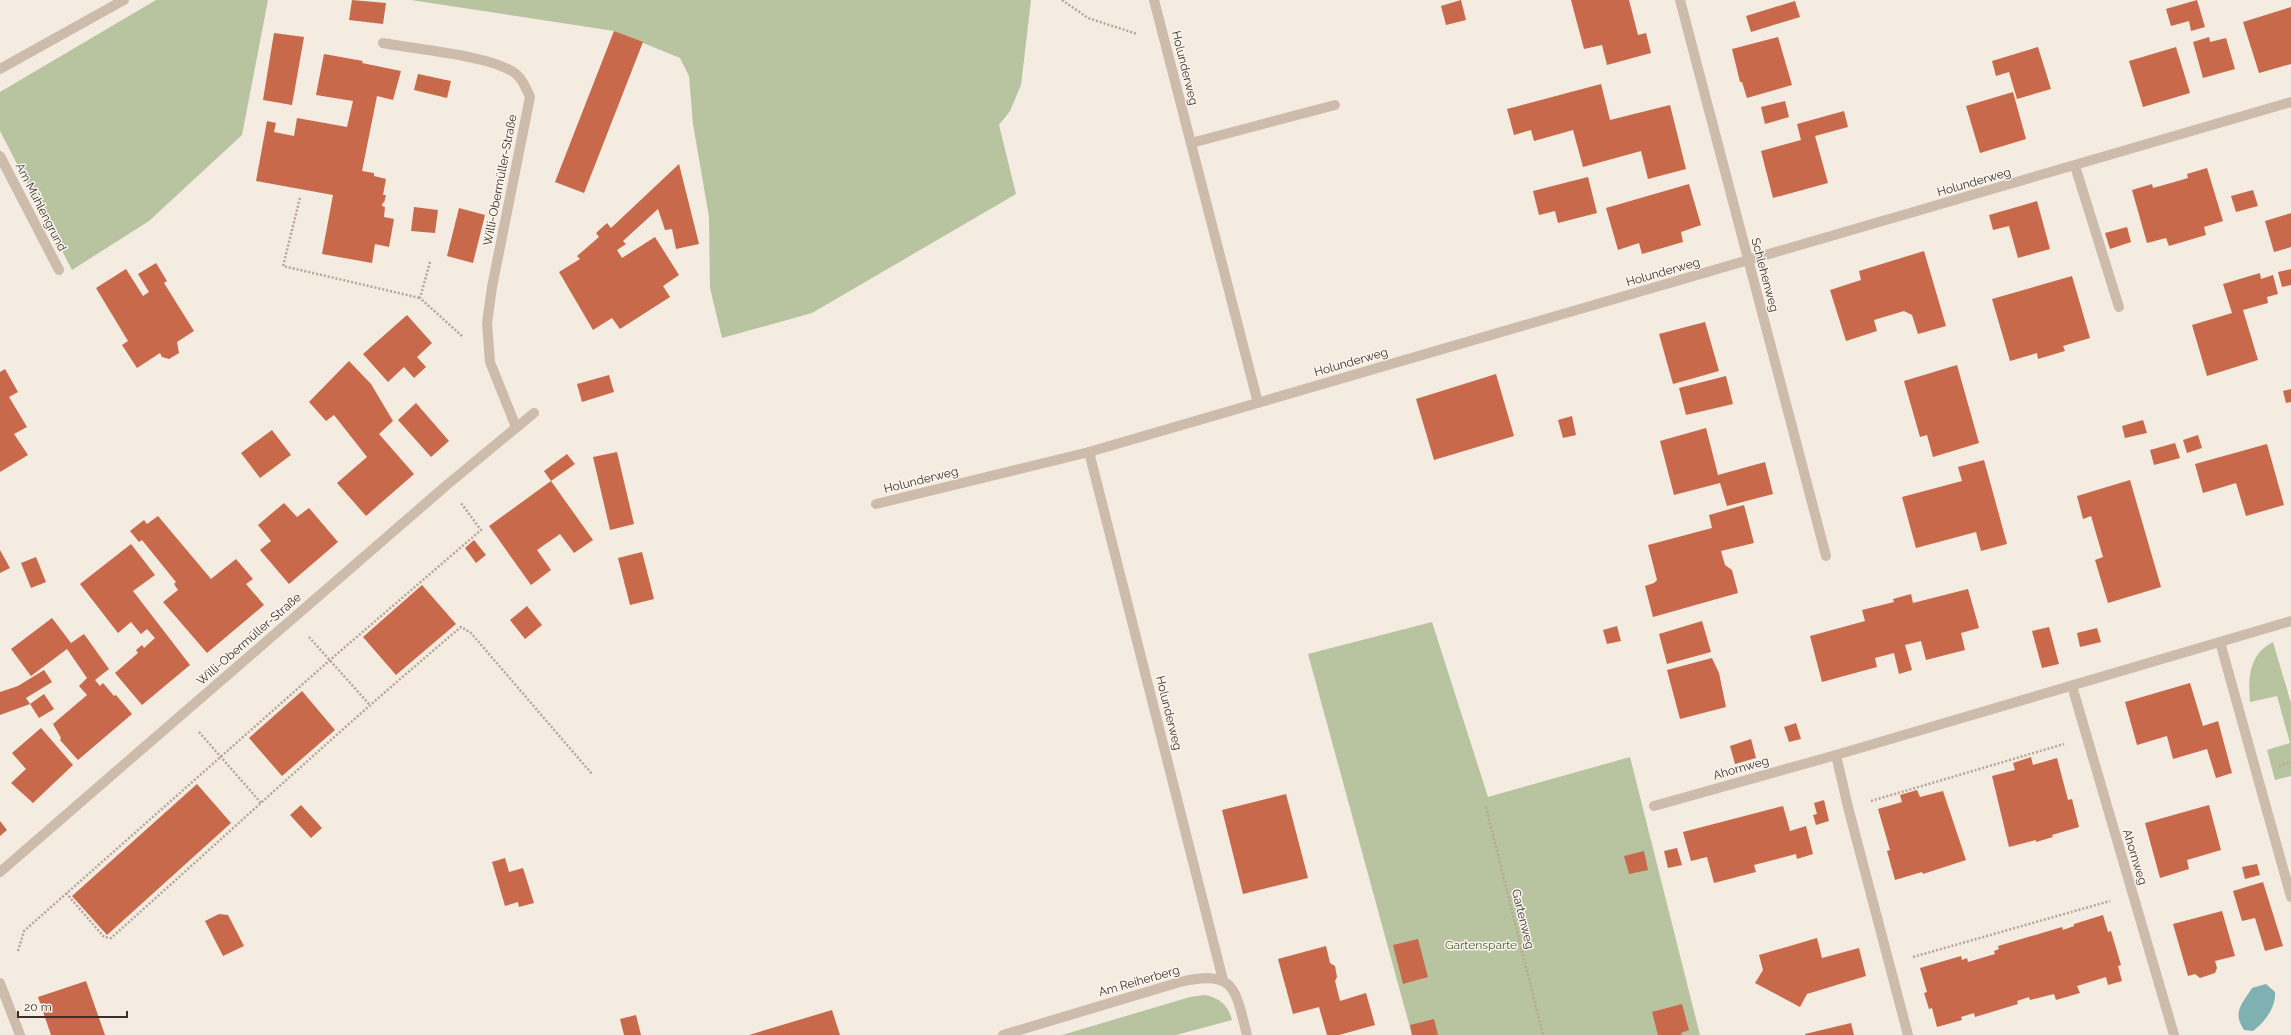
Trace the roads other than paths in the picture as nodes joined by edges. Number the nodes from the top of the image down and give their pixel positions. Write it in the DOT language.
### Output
graph roads {
  1 [pos="124,0"];
  2 [pos="1154,0"];
  3 [pos="1680,0"];
  4 [pos="383,44"];
  5 [pos="0,69"];
  6 [pos="2291,102"];
  7 [pos="1336,105"];
  8 [pos="1190,143"];
  9 [pos="0,156"];
  10 [pos="2075,166"];
  11 [pos="1748,261"];
  12 [pos="59,270"];
  13 [pos="2119,307"];
  14 [pos="1258,403"];
  15 [pos="534,413"];
  16 [pos="516,426"];
  17 [pos="1089,452"];
  18 [pos="876,504"];
  19 [pos="1826,556"];
  20 [pos="2291,621"];
  21 [pos="2220,642"];
  22 [pos="2072,686"];
  23 [pos="1836,755"];
  24 [pos="1654,806"];
  25 [pos="0,872"];
  26 [pos="2291,897"];
  27 [pos="1223,980"];
  28 [pos="0,983"];
  29 [pos="20,1035"];
  30 [pos="1003,1035"];
  31 [pos="1247,1035"];
  32 [pos="1908,1035"];
  33 [pos="2174,1035"];
  1 -- 5 [label="street"];
  2 -- 8 [label="street, Holunderweg"];
  3 -- 11 [label="street, Schlehenweg"];
  4 -- 16 [label="street, Willi-Obermüller-Straße"];
  6 -- 10 [label="street, Holunderweg"];
  7 -- 8 [label="street"];
  8 -- 14 [label="street, Holunderweg"];
  9 -- 12 [label="street, Am Mühlengrund"];
  10 -- 11 [label="street, Holunderweg"];
  10 -- 13 [label="street"];
  11 -- 14 [label="street, Holunderweg"];
  11 -- 19 [label="street, Schlehenweg"];
  14 -- 17 [label="street, Holunderweg"];
  15 -- 16 [label="street, Willi-Obermüller-Straße"];
  16 -- 25 [label="street, Willi-Obermüller-Straße"];
  17 -- 18 [label="street, Holunderweg"];
  17 -- 27 [label="street, Holunderweg"];
  20 -- 21 [label="street, Ahornweg"];
  21 -- 22 [label="street, Ahornweg"];
  21 -- 26 [label="street"];
  22 -- 23 [label="street, Ahornweg"];
  22 -- 33 [label="street, Ahornweg"];
  23 -- 24 [label="street, Ahornweg"];
  23 -- 32 [label="street"];
  27 -- 30 [label="street, Am Reiherberg"];
  27 -- 31 [label="street"];
  28 -- 29 [label="street"];
}
